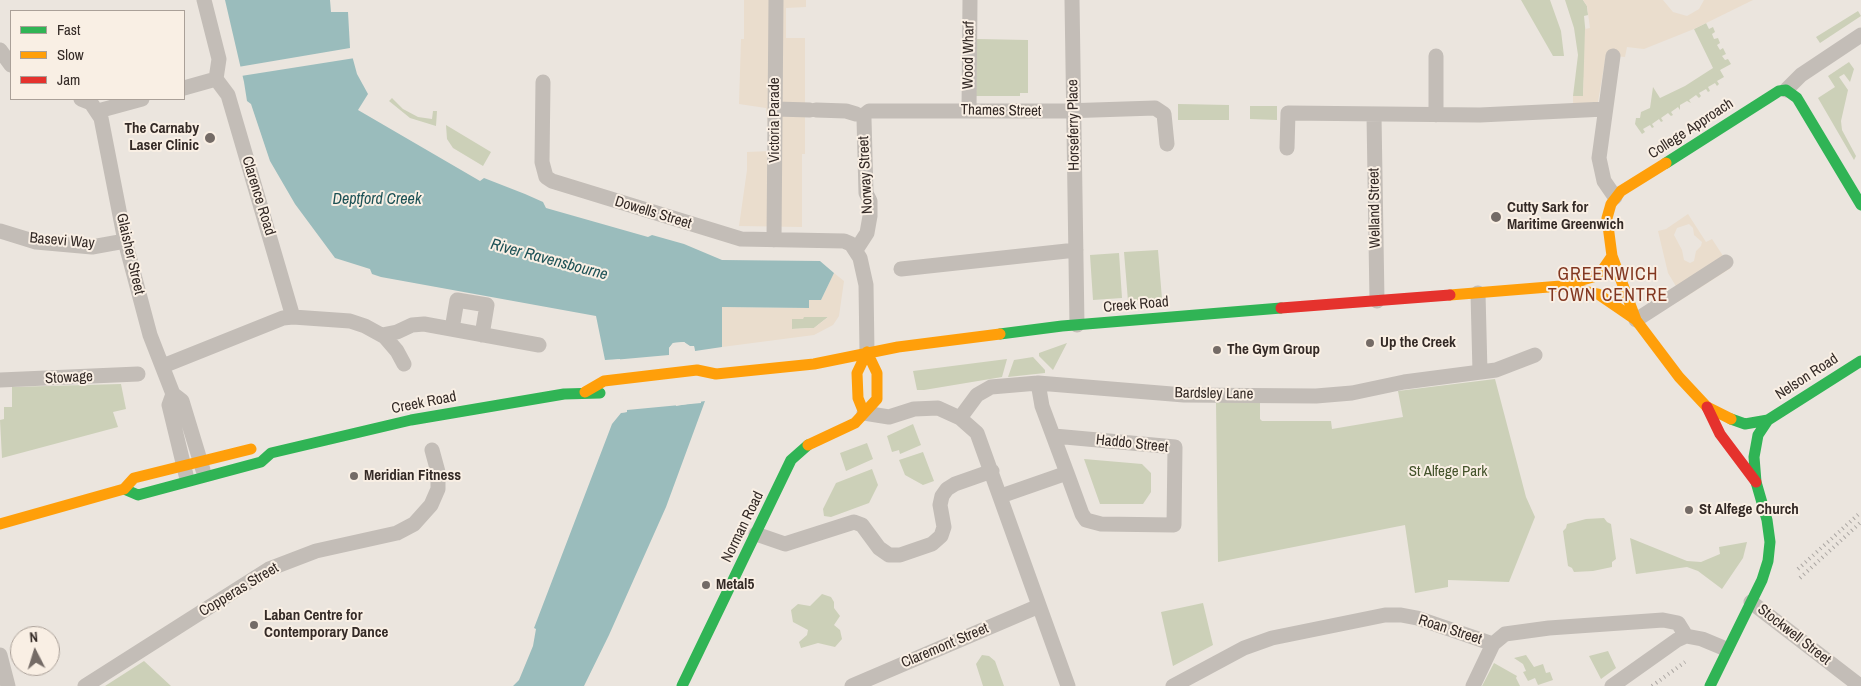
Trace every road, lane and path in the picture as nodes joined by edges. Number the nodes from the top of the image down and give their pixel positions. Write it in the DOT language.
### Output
graph roads {
  1 [pos="204,0"];
  2 [pos="776,0"];
  3 [pos="970,0"];
  4 [pos="1072,0"];
  5 [pos="1861,35"];
  6 [pos="0,50"];
  7 [pos="1436,56"];
  8 [pos="1613,56"];
  9 [pos="10,64"];
  10 [pos="216,79"];
  11 [pos="543,82"];
  12 [pos="185,88"];
  13 [pos="1786,90"];
  14 [pos="84,100"];
  15 [pos="138,100"];
  16 [pos="776,109"];
  17 [pos="1605,109"];
  18 [pos="968,110"];
  19 [pos="1074,110"];
  20 [pos="98,111"];
  21 [pos="861,114"];
  22 [pos="1436,114"];
  23 [pos="1374,115"];
  24 [pos="1167,144"];
  25 [pos="1287,148"];
  26 [pos="1614,197"];
  27 [pos="1861,204"];
  28 [pos="0,230"];
  29 [pos="774,240"];
  30 [pos="125,241"];
  31 [pos="856,250"];
  32 [pos="1076,250"];
  33 [pos="1612,256"];
  34 [pos="1726,262"];
  35 [pos="901,269"];
  36 [pos="1560,286"];
  37 [pos="1478,293"];
  38 [pos="1377,301"];
  39 [pos="293,317"];
  40 [pos="1636,320"];
  41 [pos="1077,325"];
  42 [pos="452,329"];
  43 [pos="382,335"];
  44 [pos="482,335"];
  45 [pos="539,345"];
  46 [pos="867,352"];
  47 [pos="1535,355"];
  48 [pos="1861,360"];
  49 [pos="404,364"];
  50 [pos="163,366"];
  51 [pos="1476,372"];
  52 [pos="138,374"];
  53 [pos="716,374"];
  54 [pos="0,380"];
  55 [pos="699,383"];
  56 [pos="1038,383"];
  57 [pos="585,392"];
  58 [pos="610,393"];
  59 [pos="173,394"];
  60 [pos="1707,407"];
  61 [pos="864,413"];
  62 [pos="960,418"];
  63 [pos="1768,420"];
  64 [pos="1054,436"];
  65 [pos="432,450"];
  66 [pos="271,453"];
  67 [pos="200,461"];
  68 [pos="183,465"];
  69 [pos="992,471"];
  70 [pos="1067,473"];
  71 [pos="205,477"];
  72 [pos="188,481"];
  73 [pos="1756,482"];
  74 [pos="124,489"];
  75 [pos="1001,496"];
  76 [pos="0,524"];
  77 [pos="756,534"];
  78 [pos="1751,602"];
  79 [pos="1039,606"];
  80 [pos="1686,636"];
  81 [pos="1493,644"];
  82 [pos="1726,649"];
  83 [pos="0,655"];
  84 [pos="8,686"];
  85 [pos="85,686"];
  86 [pos="682,686"];
  87 [pos="852,686"];
  88 [pos="1068,686"];
  89 [pos="1173,686"];
  90 [pos="1473,686"];
  91 [pos="1612,686"];
  92 [pos="1710,686"];
  93 [pos="1860,686"];
  1 -- 10 [label="street"];
  2 -- 16 [label="street, Victoria Parade"];
  3 -- 18 [label="street, Wood Wharf"];
  4 -- 19 [label="street, Horseferry Place"];
  5 -- 13 [label="street"];
  6 -- 9 [label="street"];
  7 -- 22 [label="street"];
  8 -- 17 [label="street"];
  10 -- 12 [label="street"];
  10 -- 39 [label="street, Clarence Road"];
  11 -- 29 [label="street, Dowells Street"];
  13 -- 26 [label="main road, College Approach"];
  13 -- 27 [label="main road"];
  14 -- 20 [label="street"];
  15 -- 20 [label="street"];
  16 -- 21 [label="street, Thames Street"];
  16 -- 29 [label="street, Victoria Parade"];
  17 -- 22 [label="street"];
  17 -- 26 [label="street"];
  18 -- 19 [label="street, Thames Street"];
  18 -- 21 [label="street, Thames Street"];
  19 -- 24 [label="street, Thames Street"];
  19 -- 32 [label="street, Horseferry Place"];
  20 -- 30 [label="street, Glaisher Street"];
  21 -- 31 [label="street, Norway Street"];
  22 -- 23 [label="street"];
  23 -- 25 [label="street"];
  23 -- 38 [label="street, Welland Street"];
  26 -- 33 [label="main road"];
  28 -- 30 [label="street, Basevi Way"];
  29 -- 31 [label="street, Dowells Street"];
  30 -- 50 [label="street, Glaisher Street"];
  31 -- 46 [label="street"];
  32 -- 35 [label="street"];
  32 -- 41 [label="street, Horseferry Place"];
  33 -- 36 [label="main road, Creek Road"];
  33 -- 40 [label="main road"];
  34 -- 40 [label="street"];
  36 -- 37 [label="main road, Creek Road"];
  36 -- 40 [label="main road, Creek Road"];
  37 -- 38 [label="main road, Creek Road"];
  37 -- 51 [label="street"];
  38 -- 41 [label="main road, Creek Road"];
  39 -- 43 [label="street"];
  39 -- 50 [label="street"];
  40 -- 60 [label="main road"];
  41 -- 46 [label="main road, Creek Road"];
  42 -- 43 [label="street"];
  42 -- 44 [label="street"];
  42 -- 44 [label="street"];
  43 -- 49 [label="street"];
  44 -- 45 [label="street"];
  46 -- 53 [label="main road, Creek Road"];
  46 -- 61 [label="main road"];
  46 -- 61 [label="main road, Norman Road"];
  47 -- 51 [label="street, Bardsley Lane"];
  48 -- 63 [label="main road, Nelson Road"];
  50 -- 59 [label="street, Glaisher Street"];
  51 -- 56 [label="street, Bardsley Lane"];
  52 -- 54 [label="street, Stowage"];
  53 -- 55 [label="main road, Creek Road"];
  53 -- 57 [label="main road, Creek Road"];
  56 -- 62 [label="street, Bardsley Lane"];
  56 -- 64 [label="street, Haddo Street"];
  57 -- 58 [label="main road, Creek Road"];
  57 -- 66 [label="main road, Creek Road"];
  59 -- 67 [label="street, Glaisher Street"];
  59 -- 68 [label="street, Glaisher Street"];
  60 -- 63 [label="main road, Nelson Road"];
  60 -- 73 [label="main road"];
  61 -- 62 [label="street"];
  61 -- 77 [label="main road, Norman Road"];
  62 -- 69 [label="street"];
  63 -- 73 [label="main road, Nelson Road"];
  64 -- 70 [label="street, Haddo Street"];
  64 -- 70 [label="street, Haddo Street"];
  65 -- 85 [label="street, Copperas Street"];
  66 -- 67 [label="main road, Creek Road"];
  66 -- 71 [label="main road, Creek Road"];
  67 -- 68 [label="main road, Creek Road"];
  67 -- 71 [label="street, Glaisher Street"];
  68 -- 72 [label="street, Glaisher Street"];
  68 -- 74 [label="main road, Creek Road"];
  69 -- 75 [label="street"];
  69 -- 77 [label="street"];
  70 -- 75 [label="street"];
  71 -- 72 [label="main road, Creek Road"];
  72 -- 74 [label="main road, Creek Road"];
  73 -- 78 [label="main road"];
  74 -- 76 [label="main road, Creek Road"];
  75 -- 79 [label="street"];
  77 -- 86 [label="main road, Norman Road"];
  78 -- 82 [label="main road"];
  78 -- 93 [label="street, Stockwell Street"];
  79 -- 87 [label="street, Claremont Street"];
  79 -- 88 [label="street"];
  80 -- 81 [label="street, Roan Street"];
  80 -- 82 [label="street, Roan Street"];
  80 -- 91 [label="street"];
  81 -- 89 [label="street, Roan Street"];
  81 -- 90 [label="street"];
  82 -- 92 [label="main road"];
  83 -- 84 [label="street"];
}
